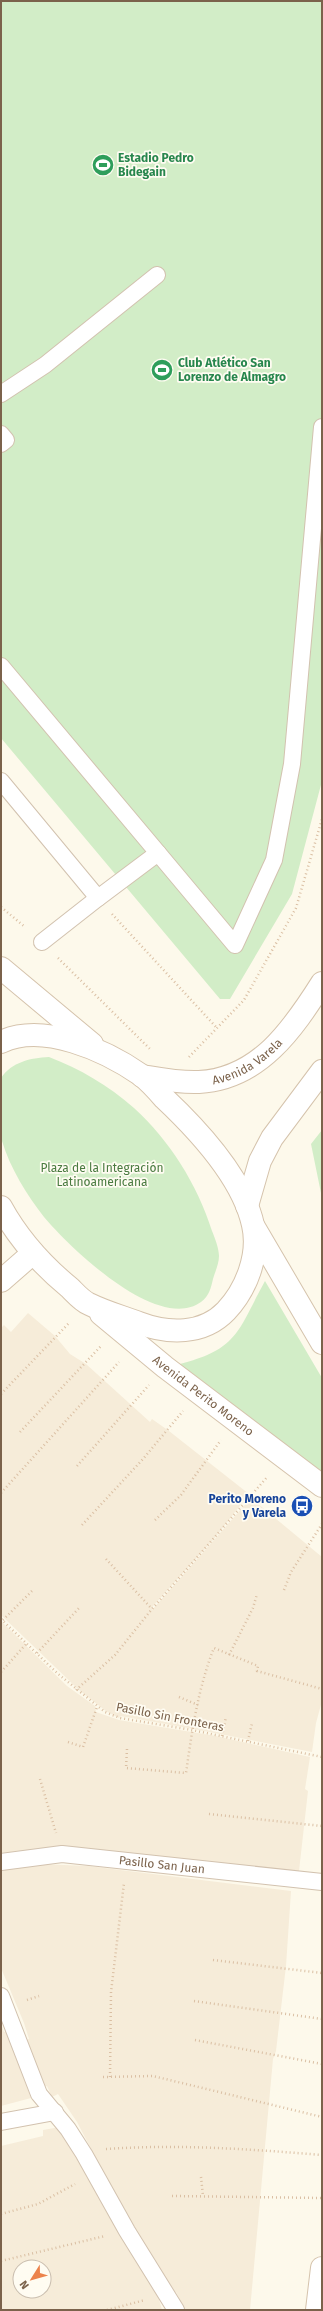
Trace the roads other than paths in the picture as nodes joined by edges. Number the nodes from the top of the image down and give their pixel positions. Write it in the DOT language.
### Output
graph roads {
  1 [pos="158,275"];
  2 [pos="1,394"];
  3 [pos="322,427"];
  4 [pos="1,434"];
  5 [pos="1,444"];
  6 [pos="1,666"];
  7 [pos="1,780"];
  8 [pos="158,852"];
  9 [pos="98,898"];
  10 [pos="42,942"];
  11 [pos="1,968"];
  12 [pos="322,983"];
  13 [pos="1,1042"];
  14 [pos="102,1053"];
  15 [pos="322,1071"];
  16 [pos="142,1076"];
  17 [pos="247,1206"];
  18 [pos="1,1207"];
  19 [pos="254,1227"];
  20 [pos="33,1254"];
  21 [pos="1,1281"];
  22 [pos="88,1303"];
  23 [pos="322,1343"];
  24 [pos="322,1486"];
  25 [pos="1,1862"];
  26 [pos="322,1882"];
  27 [pos="1,1996"];
  28 [pos="55,2112"];
  29 [pos="1,2122"];
  30 [pos="322,2268"];
  31 [pos="176,2310"];
  32 [pos="317,2310"];
  1 -- 2 [label="lane"];
  3 -- 8 [label="lane"];
  4 -- 5 [label="lane"];
  6 -- 8 [label="lane"];
  7 -- 9 [label="lane"];
  8 -- 9 [label="lane"];
  9 -- 10 [label="lane"];
  11 -- 14 [label="main road"];
  12 -- 16 [label="main road, Avenida Varela"];
  13 -- 14 [label="main road"];
  14 -- 16 [label="main road"];
  15 -- 17 [label="main road"];
  16 -- 17 [label="main road"];
  17 -- 19 [label="main road"];
  18 -- 20 [label="main road, Avenida Perito Moreno"];
  19 -- 22 [label="main road"];
  19 -- 23 [label="main road"];
  20 -- 21 [label="main road"];
  20 -- 22 [label="main road, Avenida Perito Moreno"];
  22 -- 24 [label="main road, Avenida Perito Moreno"];
  25 -- 26 [label="lane, Pasillo San Juan"];
  27 -- 28 [label="lane"];
  28 -- 29 [label="lane"];
  28 -- 31 [label="lane"];
  30 -- 32 [label="main road"];
}
